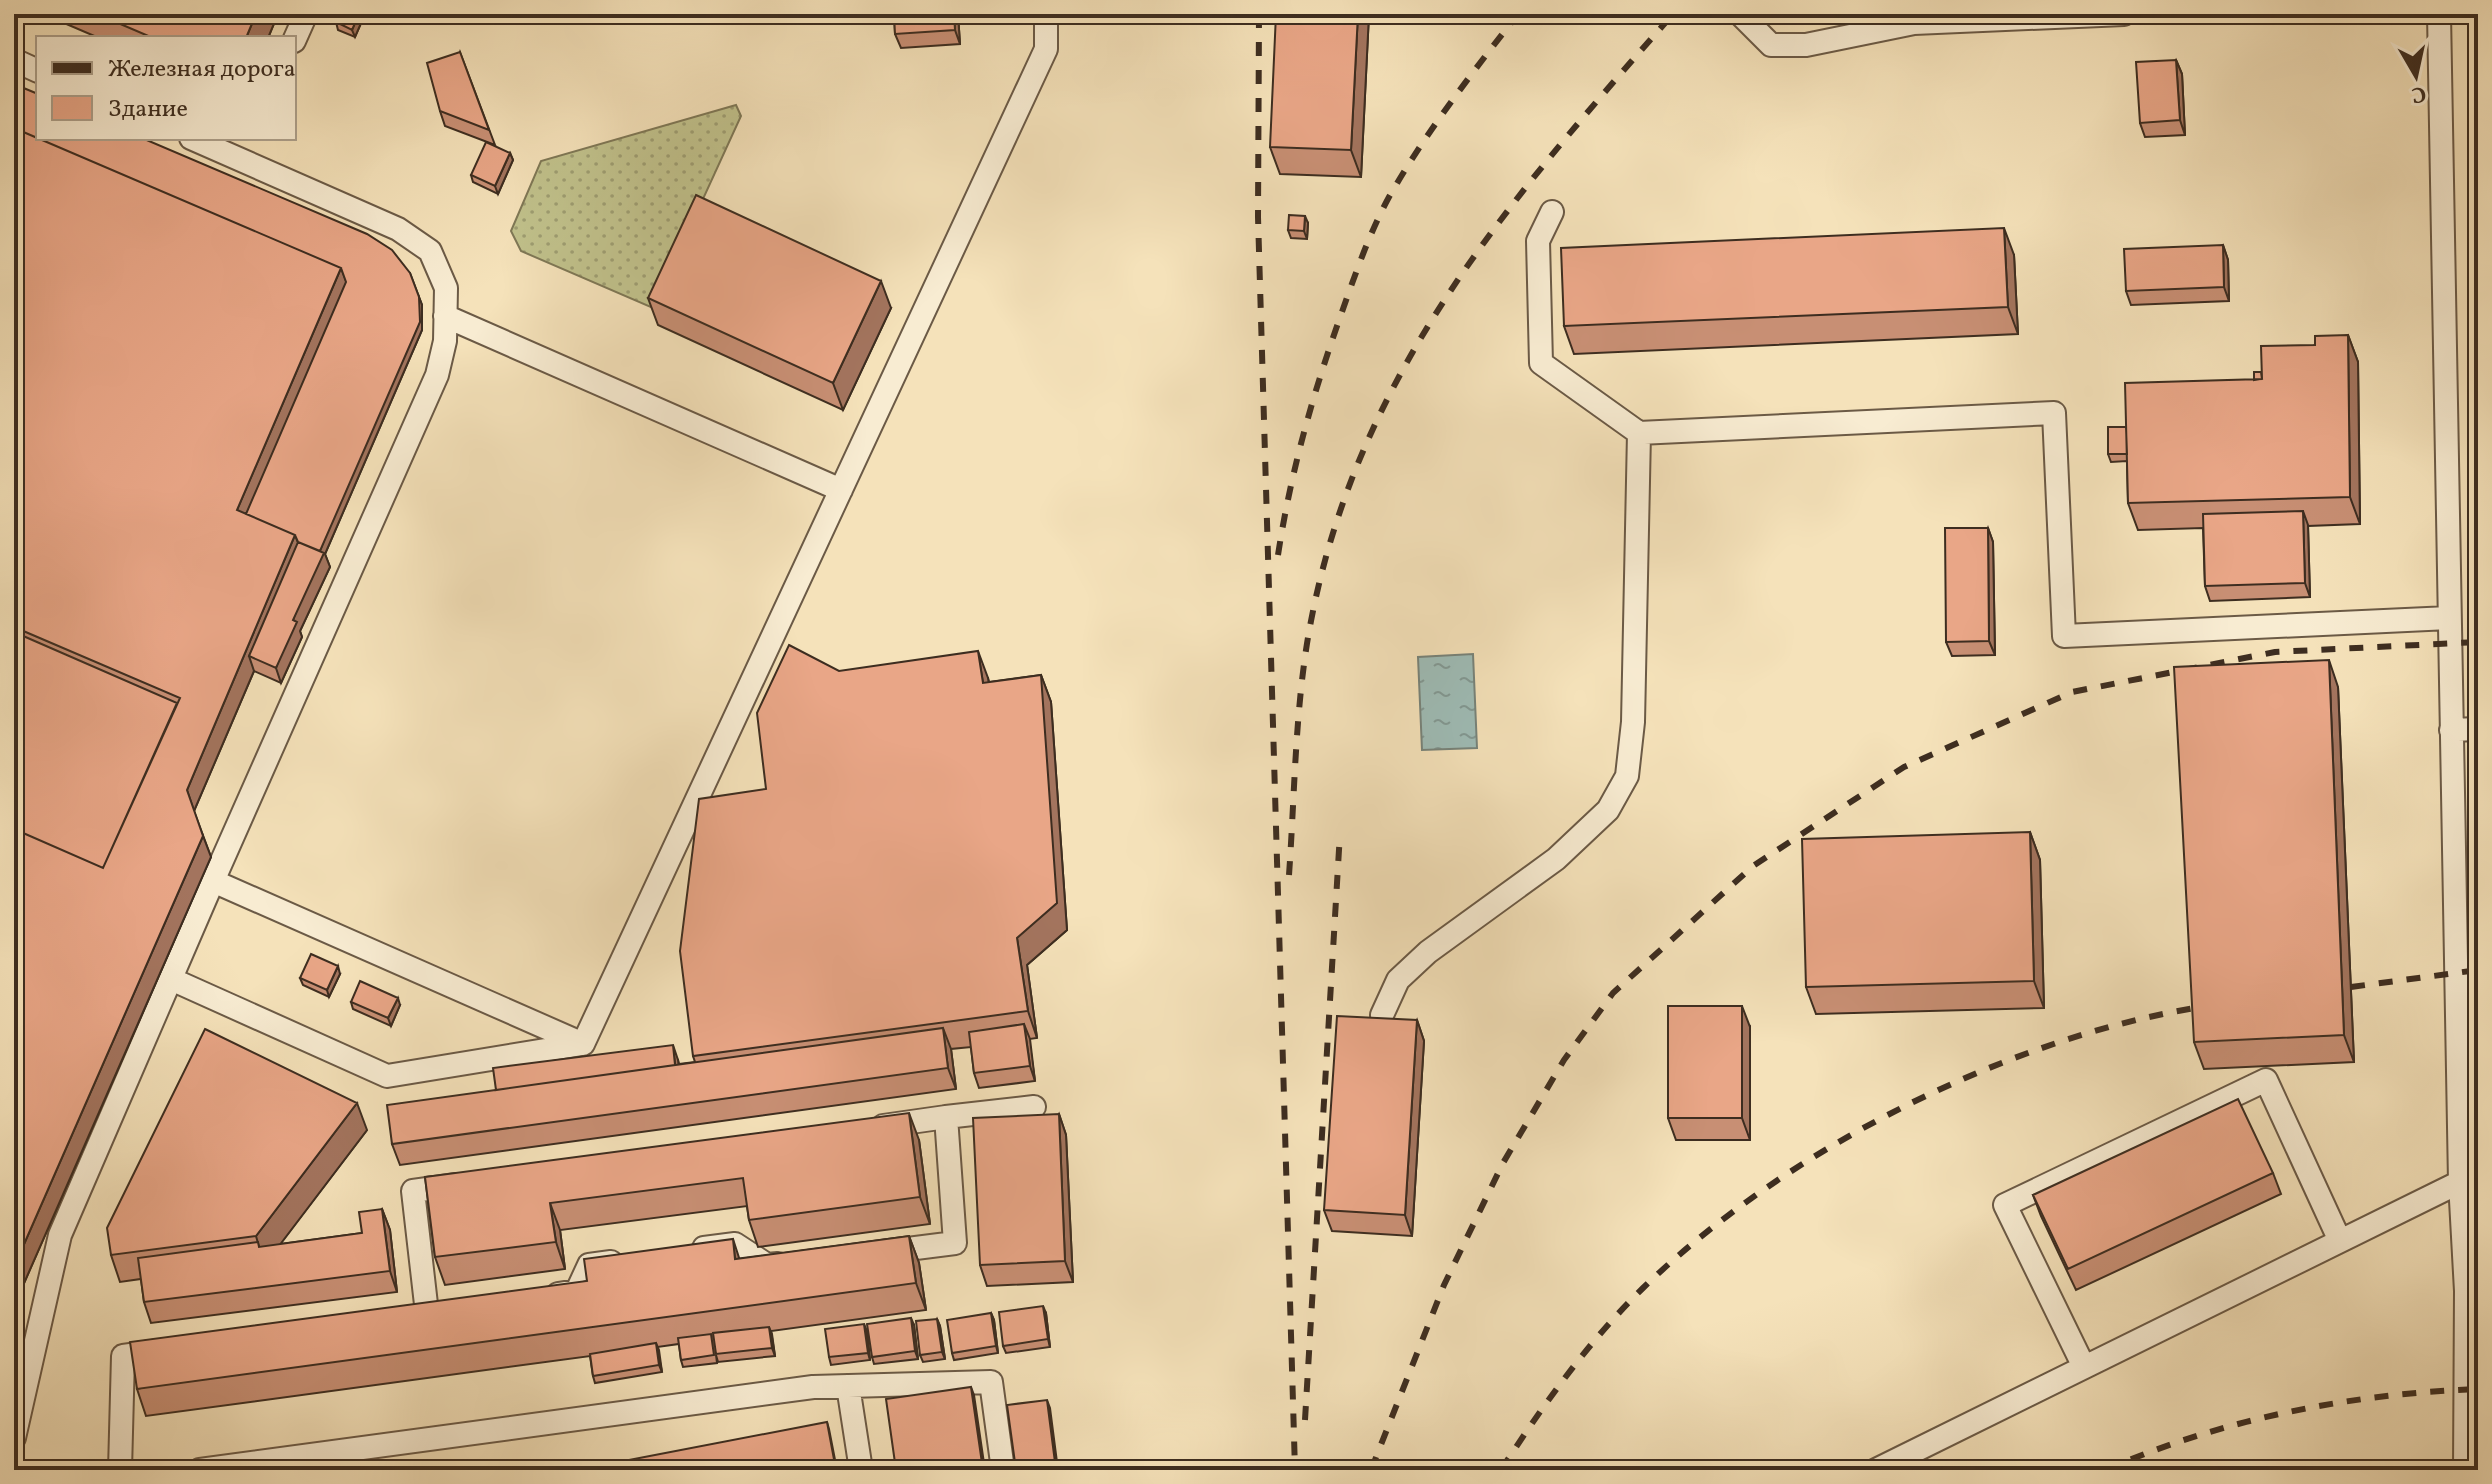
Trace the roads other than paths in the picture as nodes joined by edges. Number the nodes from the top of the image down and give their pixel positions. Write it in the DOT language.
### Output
graph roads {
  1 [pos="306,14"];
  2 [pos="1046,14"];
  3 [pos="1740,14"];
  4 [pos="2124,14"];
  5 [pos="2439,14"];
  6 [pos="296,36"];
  7 [pos="14,60"];
  8 [pos="36,70"];
  9 [pos="196,140"];
  10 [pos="1552,212"];
  11 [pos="445,316"];
  12 [pos="1639,433"];
  13 [pos="841,490"];
  14 [pos="2449,618"];
  15 [pos="2478,729"];
  16 [pos="2451,730"];
  17 [pos="213,881"];
  18 [pos="171,979"];
  19 [pos="1382,1015"];
  20 [pos="583,1044"];
  21 [pos="1034,1107"];
  22 [pos="946,1117"];
  23 [pos="867,1128"];
  24 [pos="2460,1182"];
  25 [pos="475,1183"];
  26 [pos="2340,1241"];
  27 [pos="676,1252"];
  28 [pos="861,1254"];
  29 [pos="633,1259"];
  30 [pos="798,1262"];
  31 [pos="2472,1291"];
  32 [pos="532,1298"];
  33 [pos="427,1313"];
  34 [pos="184,1348"];
  35 [pos="2084,1367"];
  36 [pos="848,1386"];
  37 [pos="14,1438"];
  38 [pos="120,1470"];
  39 [pos="200,1470"];
  40 [pos="861,1470"];
  41 [pos="1003,1470"];
  42 [pos="1876,1470"];
  43 [pos="2465,1470"];
  1 -- 6 [label="lane"];
  2 -- 13 [label="lane"];
  3 -- 4 [label="lane"];
  5 -- 14 [label="lane"];
  7 -- 8 [label="lane"];
  9 -- 11 [label="lane"];
  10 -- 12 [label="lane"];
  11 -- 13 [label="lane"];
  11 -- 17 [label="lane"];
  12 -- 14 [label="lane"];
  12 -- 19 [label="lane"];
  13 -- 20 [label="lane"];
  14 -- 16 [label="lane"];
  15 -- 16 [label="lane"];
  16 -- 24 [label="lane"];
  17 -- 18 [label="lane"];
  17 -- 20 [label="lane"];
  18 -- 20 [label="lane"];
  18 -- 37 [label="lane"];
  21 -- 22 [label="lane"];
  22 -- 23 [label="lane"];
  22 -- 28 [label="lane"];
  24 -- 26 [label="lane"];
  24 -- 31 [label="lane"];
  25 -- 33 [label="lane"];
  26 -- 35 [label="lane"];
  26 -- 35 [label="lane"];
  27 -- 30 [label="lane"];
  29 -- 32 [label="lane"];
  31 -- 43 [label="lane"];
  34 -- 38 [label="lane"];
  35 -- 42 [label="lane"];
  36 -- 39 [label="lane"];
  36 -- 40 [label="lane"];
  36 -- 41 [label="lane"];
}
